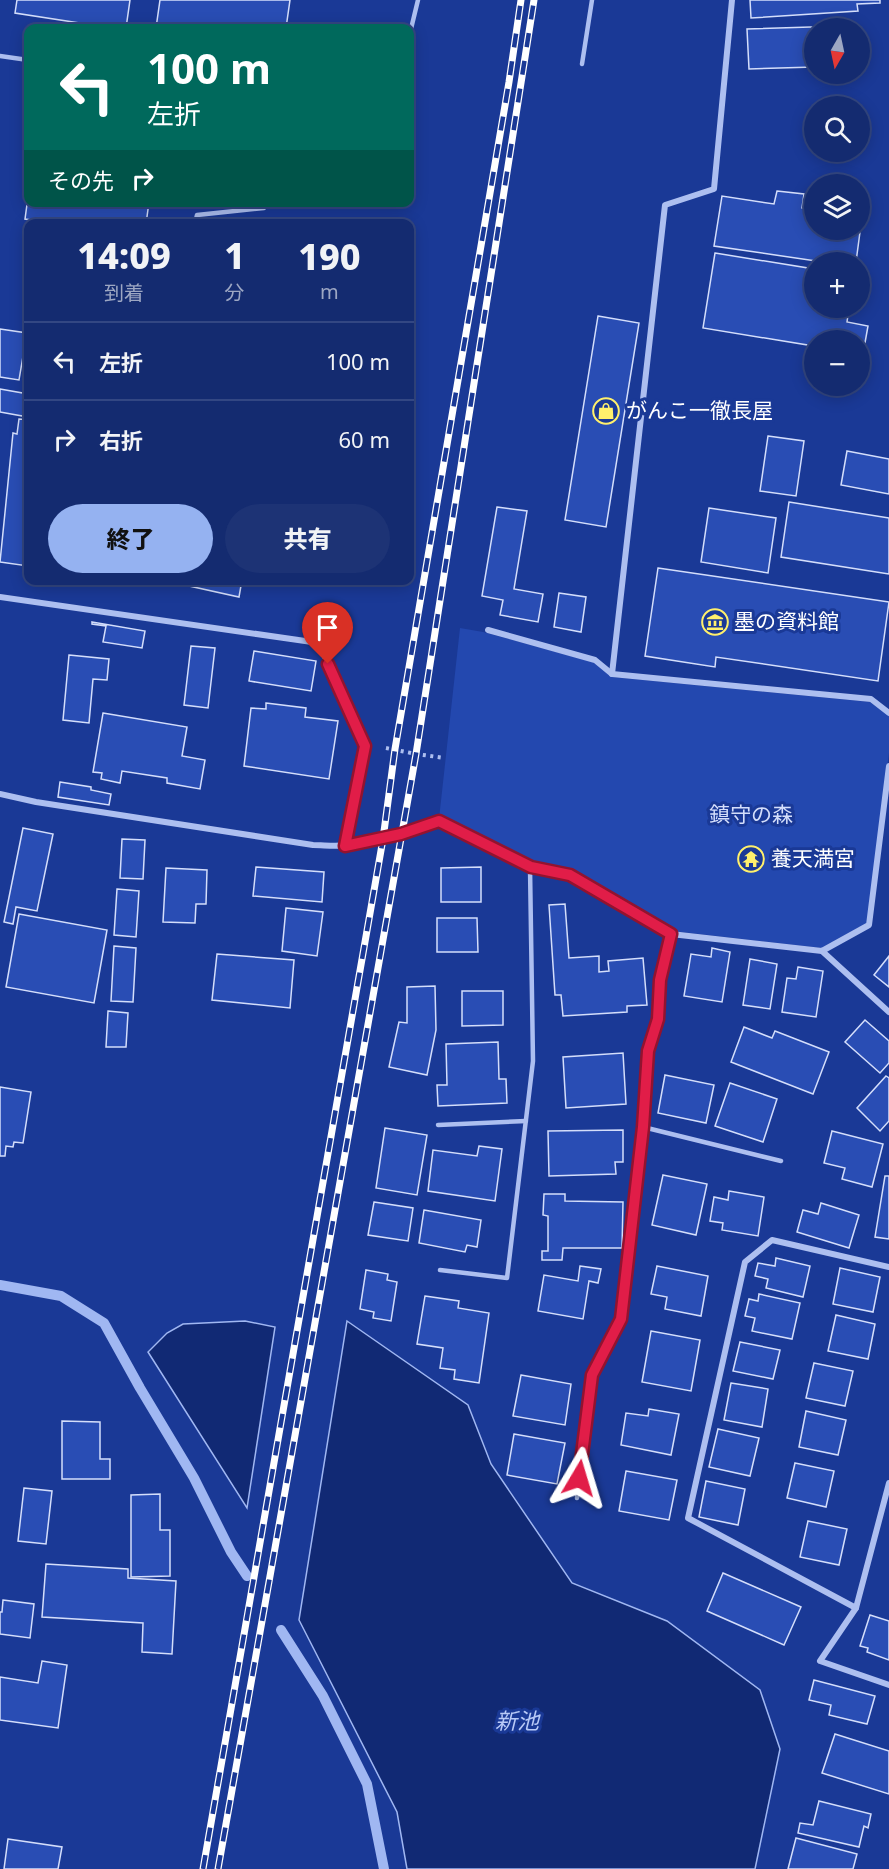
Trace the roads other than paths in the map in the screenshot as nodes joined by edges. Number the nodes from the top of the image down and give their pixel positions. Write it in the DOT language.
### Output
graph roads {
  1 [pos="418,0"];
  2 [pos="592,0"];
  3 [pos="732,0"];
  4 [pos="412,24"];
  5 [pos="0,56"];
  6 [pos="24,59"];
  7 [pos="582,64"];
  8 [pos="265,207"];
  9 [pos="196,219"];
  10 [pos="0,597"];
  11 [pos="488,630"];
  12 [pos="612,674"];
  13 [pos="889,713"];
  14 [pos="889,766"];
  15 [pos="0,794"];
  16 [pos="345,846"];
  17 [pos="531,867"];
  18 [pos="671,934"];
  19 [pos="822,951"];
  20 [pos="889,1012"];
  21 [pos="526,1121"];
  22 [pos="438,1125"];
  23 [pos="643,1127"];
  24 [pos="781,1161"];
  25 [pos="889,1267"];
  26 [pos="440,1270"];
  27 [pos="889,1483"];
  28 [pos="577,1498"];
  29 [pos="856,1608"];
  30 [pos="889,1685"];
  1 -- 4 [label="lane"];
  2 -- 7 [label="lane"];
  3 -- 12 [label="street"];
  5 -- 6 [label="lane"];
  8 -- 9 [label="lane"];
  10 -- 16 [label="street"];
  11 -- 12 [label="street"];
  12 -- 13 [label="street"];
  14 -- 19 [label="street"];
  15 -- 16 [label="street"];
  16 -- 17 [label="street"];
  17 -- 18 [label="street"];
  17 -- 21 [label="lane"];
  18 -- 19 [label="street"];
  18 -- 23 [label="lane"];
  19 -- 20 [label="street"];
  21 -- 22 [label="lane"];
  21 -- 26 [label="lane"];
  23 -- 24 [label="lane"];
  23 -- 28 [label="lane"];
  25 -- 29 [label="street"];
  27 -- 29 [label="street"];
  29 -- 30 [label="street"];
}
